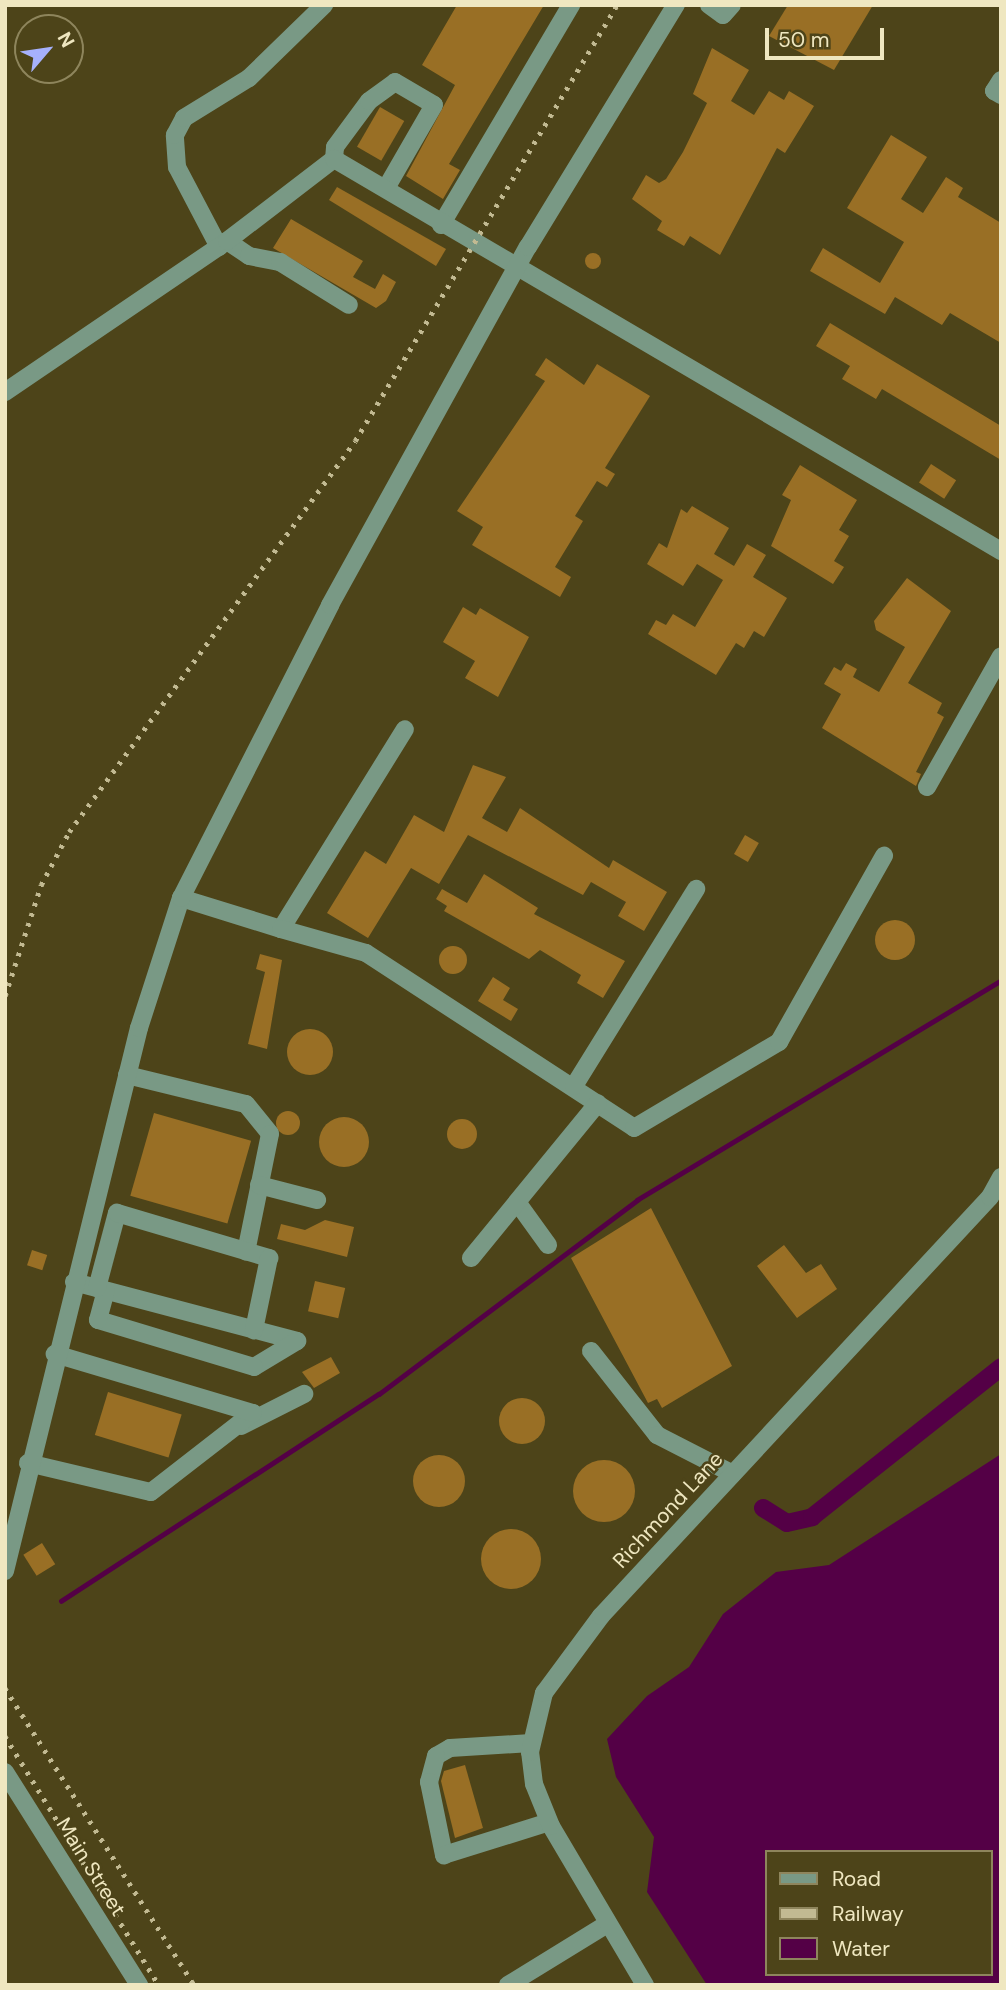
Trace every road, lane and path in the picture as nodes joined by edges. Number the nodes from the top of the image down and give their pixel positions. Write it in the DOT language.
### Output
graph roads {
  1 [pos="324,5"];
  2 [pos="571,5"];
  3 [pos="676,5"];
  4 [pos="709,5"];
  5 [pos="732,5"];
  6 [pos="1001,80"];
  7 [pos="1001,95"];
  8 [pos="334,159"];
  9 [pos="386,188"];
  10 [pos="441,225"];
  11 [pos="223,244"];
  12 [pos="515,270"];
  13 [pos="349,304"];
  14 [pos="5,392"];
  15 [pos="1001,551"];
  16 [pos="1001,656"];
  17 [pos="405,729"];
  18 [pos="928,787"];
  19 [pos="884,856"];
  20 [pos="696,889"];
  21 [pos="181,898"];
  22 [pos="281,929"];
  23 [pos="127,1076"];
  24 [pos="574,1086"];
  25 [pos="598,1103"];
  26 [pos="1001,1177"];
  27 [pos="259,1185"];
  28 [pos="317,1200"];
  29 [pos="517,1202"];
  30 [pos="548,1245"];
  31 [pos="246,1252"];
  32 [pos="471,1258"];
  33 [pos="74,1282"];
  34 [pos="101,1289"];
  35 [pos="254,1330"];
  36 [pos="591,1352"];
  37 [pos="55,1354"];
  38 [pos="304,1394"];
  39 [pos="231,1430"];
  40 [pos="28,1463"];
  41 [pos="733,1474"];
  42 [pos="5,1571"];
  43 [pos="531,1743"];
  44 [pos="5,1772"];
  45 [pos="549,1822"];
  46 [pos="607,1924"];
  47 [pos="139,1985"];
  48 [pos="508,1985"];
  49 [pos="645,1985"];
  1 -- 11 [label="lane"];
  2 -- 10 [label="lane"];
  3 -- 12 [label="lane"];
  4 -- 5 [label="lane"];
  6 -- 7 [label="lane"];
  8 -- 9 [label="lane"];
  8 -- 9 [label="lane"];
  8 -- 11 [label="lane"];
  9 -- 10 [label="lane"];
  10 -- 12 [label="lane"];
  11 -- 13 [label="lane"];
  11 -- 14 [label="lane"];
  12 -- 15 [label="lane"];
  12 -- 21 [label="lane"];
  16 -- 18 [label="lane"];
  17 -- 22 [label="lane"];
  19 -- 25 [label="lane"];
  20 -- 24 [label="lane"];
  21 -- 22 [label="lane"];
  21 -- 23 [label="lane"];
  22 -- 24 [label="lane"];
  23 -- 27 [label="lane"];
  23 -- 33 [label="lane"];
  24 -- 25 [label="lane"];
  25 -- 29 [label="lane"];
  26 -- 41 [label="lane, Richmond Lane"];
  27 -- 28 [label="lane"];
  27 -- 31 [label="lane"];
  29 -- 30 [label="lane"];
  29 -- 32 [label="lane"];
  31 -- 34 [label="lane"];
  31 -- 35 [label="lane"];
  33 -- 34 [label="lane"];
  33 -- 37 [label="lane"];
  34 -- 35 [label="lane"];
  34 -- 35 [label="lane"];
  36 -- 41 [label="lane"];
  37 -- 39 [label="lane"];
  37 -- 40 [label="lane"];
  38 -- 39 [label="lane"];
  39 -- 40 [label="lane"];
  40 -- 42 [label="lane"];
  41 -- 43 [label="lane, Richmond Lane"];
  43 -- 45 [label="lane, Richmond Lane"];
  43 -- 45 [label="lane"];
  44 -- 47 [label="lane, Main Street"];
  45 -- 46 [label="lane, Richmond Lane"];
  46 -- 48 [label="lane"];
  46 -- 49 [label="lane, Richmond Lane"];
}
